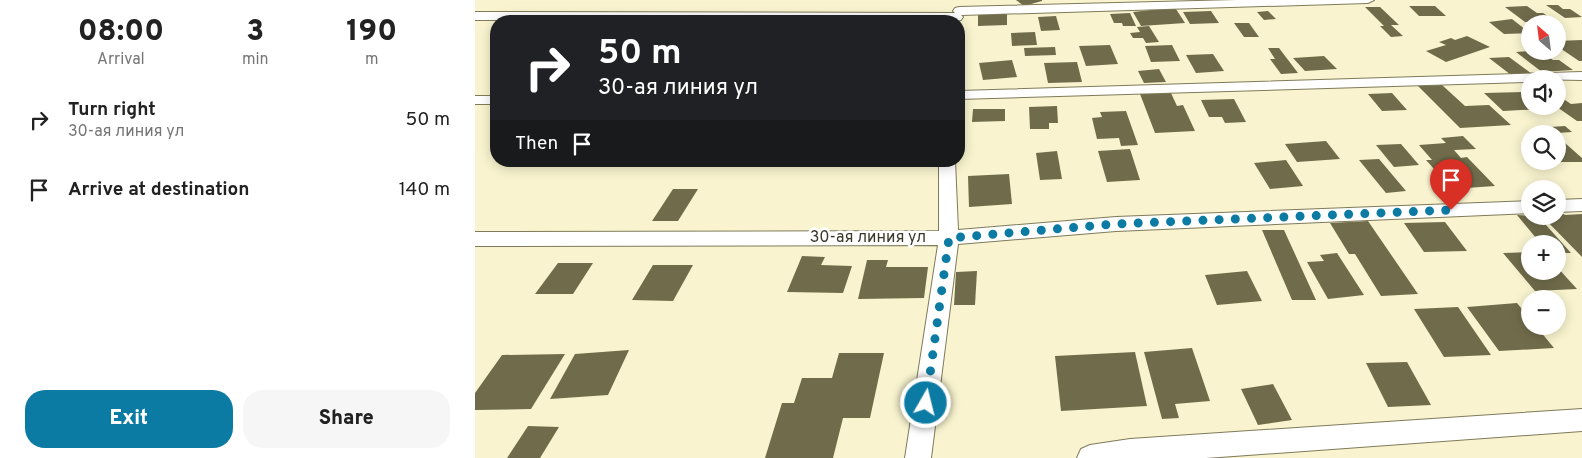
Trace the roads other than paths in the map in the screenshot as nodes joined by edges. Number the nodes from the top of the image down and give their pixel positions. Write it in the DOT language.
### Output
graph roads {
  1 [pos="1368,0"];
  2 [pos="1196,2"];
  3 [pos="958,12"];
  4 [pos="596,15"];
  5 [pos="475,16"];
  6 [pos="490,16"];
  7 [pos="1582,76"];
  8 [pos="965,95"];
  9 [pos="475,100"];
  10 [pos="490,100"];
  11 [pos="947,167"];
  12 [pos="1582,205"];
  13 [pos="1566,206"];
  14 [pos="1521,207"];
  15 [pos="949,238"];
  16 [pos="475,239"];
  17 [pos="1582,420"];
  18 [pos="918,458"];
  19 [pos="1089,458"];
  1 -- 2 [label="street"];
  2 -- 3 [label="street"];
  3 -- 4 [label="street"];
  5 -- 6 [label="street"];
  7 -- 8 [label="street"];
  9 -- 10 [label="street"];
  11 -- 15 [label="street"];
  12 -- 13 [label="street"];
  14 -- 15 [label="street, 30-ая линия ул"];
  15 -- 16 [label="street, 30-ая линия ул"];
  15 -- 18 [label="street"];
  17 -- 19 [label="street"];
}
